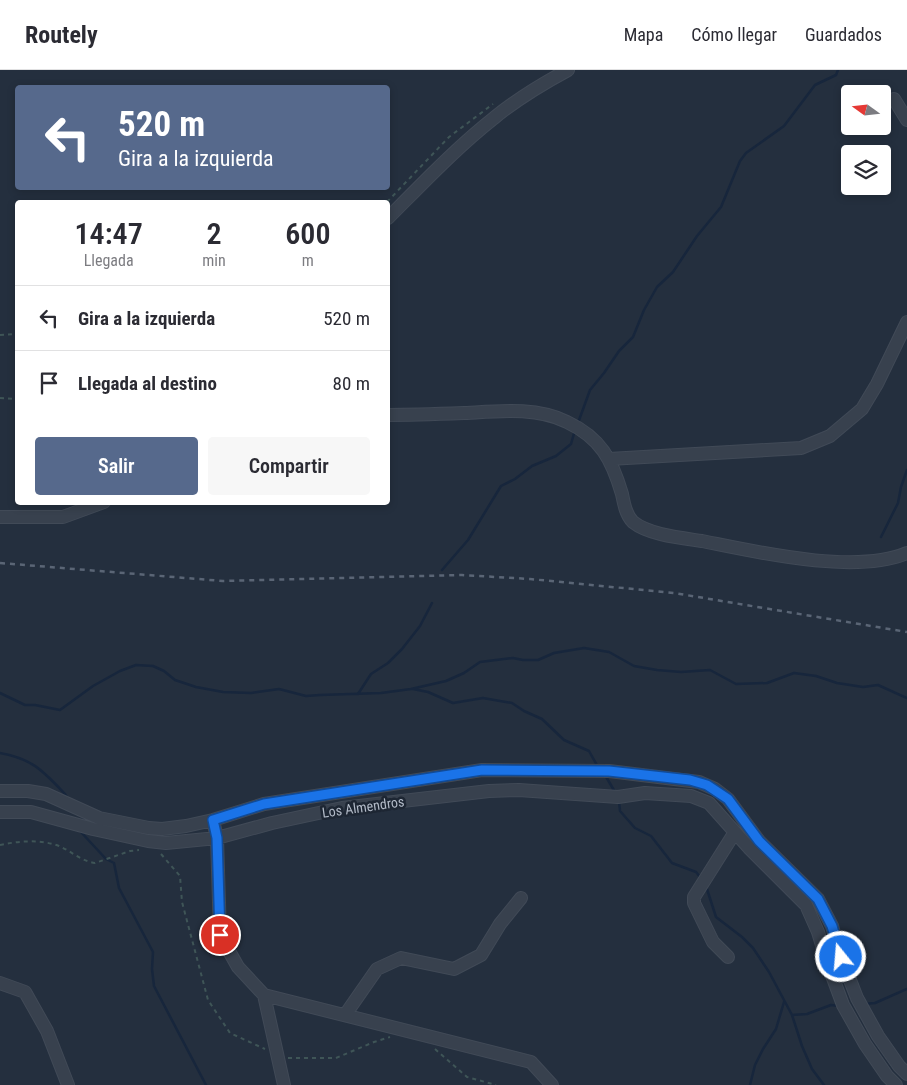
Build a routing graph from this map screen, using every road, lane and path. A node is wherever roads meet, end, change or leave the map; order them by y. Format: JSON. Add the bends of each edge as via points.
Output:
{"nodes":[{"id":1,"x":568,"y":70,"type":"edge"},
{"id":2,"x":894,"y":99,"type":"dead end"},
{"id":3,"x":907,"y":120,"type":"edge"},
{"id":4,"x":390,"y":216,"type":"edge"},
{"id":5,"x":907,"y":322,"type":"edge"},
{"id":6,"x":15,"y":334,"type":"edge"},
{"id":7,"x":0,"y":335,"type":"edge"},
{"id":8,"x":0,"y":398,"type":"edge"},
{"id":9,"x":15,"y":399,"type":"edge"},
{"id":10,"x":390,"y":416,"type":"edge"},
{"id":11,"x":609,"y":459,"type":"junction"},
{"id":12,"x":96,"y":505,"type":"edge"},
{"id":13,"x":0,"y":517,"type":"edge"},
{"id":14,"x":907,"y":553,"type":"edge"},
{"id":15,"x":0,"y":791,"type":"edge"},
{"id":16,"x":732,"y":804,"type":"junction"},
{"id":17,"x":0,"y":812,"type":"edge"},
{"id":18,"x":723,"y":819,"type":"junction"},
{"id":19,"x":213,"y":820,"type":"junction"},
{"id":20,"x":735,"y":832,"type":"junction"},
{"id":21,"x":217,"y":838,"type":"junction"},
{"id":22,"x":0,"y":845,"type":"edge"},
{"id":23,"x":122,"y":854,"type":"dead end"},
{"id":24,"x":521,"y":898,"type":"dead end"},
{"id":25,"x":728,"y":957,"type":"dead end"},
{"id":26,"x":0,"y":983,"type":"edge"},
{"id":27,"x":264,"y":995,"type":"junction"},
{"id":28,"x":345,"y":1016,"type":"junction"},
{"id":29,"x":907,"y":1074,"type":"edge"},
{"id":30,"x":68,"y":1085,"type":"edge"},
{"id":31,"x":284,"y":1085,"type":"edge"},
{"id":32,"x":552,"y":1085,"type":"edge"},
{"id":33,"x":896,"y":1085,"type":"edge"}],
"edges":[{"from":1,"to":4,"type":"street","via":[[492,112]]},
{"from":2,"to":3,"type":"street"},
{"from":5,"to":11,"type":"street","via":[[862,409],[830,436],[801,448]]},
{"from":6,"to":7,"type":"path"},
{"from":8,"to":9,"type":"path"},
{"from":10,"to":11,"type":"street","via":[[537,413],[580,428],[599,444]]},
{"from":11,"to":14,"type":"street","via":[[632,521],[659,533],[764,554],[817,560],[875,561]]},
{"from":12,"to":13,"type":"street","via":[[62,518]]},
{"from":15,"to":19,"type":"street","name":"Los Almendros","via":[[46,794],[99,818],[149,828],[186,826]]},
{"from":16,"to":18,"type":"street"},
{"from":16,"to":19,"type":"street","name":"Los Almendros","via":[[715,789],[690,780],[609,771],[482,770],[264,804]]},
{"from":16,"to":29,"type":"street","name":"Los Almendros","via":[[759,841],[818,899],[832,926],[857,998],[878,1036]]},
{"from":17,"to":21,"type":"street","name":"Los Almendros","via":[[31,812],[159,842]]},
{"from":18,"to":20,"type":"street","name":"Los Almendros"},
{"from":18,"to":21,"type":"street","name":"Los Almendros","via":[[709,803],[676,794],[645,793],[618,797],[488,791],[342,808],[272,822]]},
{"from":19,"to":21,"type":"street"},
{"from":20,"to":25,"type":"street","via":[[694,897],[713,942]]},
{"from":20,"to":33,"type":"street","name":"Los Almendros","via":[[806,905],[843,1005],[865,1044]]},
{"from":21,"to":27,"type":"street","via":[[220,935],[238,968]]},
{"from":22,"to":23,"type":"path","via":[[39,841],[59,846],[95,863]]},
{"from":24,"to":28,"type":"street","via":[[481,955],[454,969],[402,958],[377,968]]},
{"from":26,"to":30,"type":"street","via":[[25,992],[47,1031]]},
{"from":27,"to":28,"type":"street"},
{"from":27,"to":31,"type":"street"},
{"from":28,"to":32,"type":"street","via":[[532,1062]]}]}
